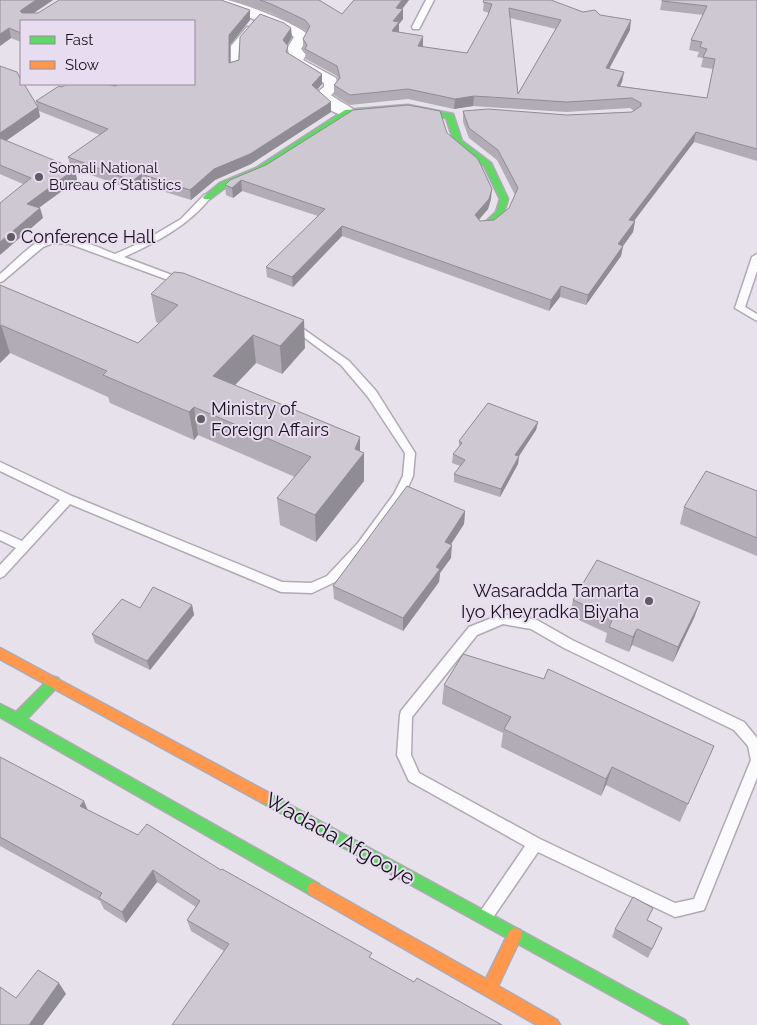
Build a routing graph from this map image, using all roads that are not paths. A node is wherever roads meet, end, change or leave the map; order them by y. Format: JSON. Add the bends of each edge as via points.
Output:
{"nodes":[{"id":1,"x":214,"y":0,"type":"edge"},
{"id":2,"x":430,"y":0,"type":"edge"},
{"id":3,"x":261,"y":16,"type":"junction"},
{"id":4,"x":416,"y":27,"type":"dead end"},
{"id":5,"x":234,"y":69,"type":"edge"},
{"id":6,"x":348,"y":112,"type":"junction"},
{"id":7,"x":466,"y":113,"type":"edge"},
{"id":8,"x":450,"y":116,"type":"junction"},
{"id":9,"x":207,"y":197,"type":"joint"},
{"id":10,"x":487,"y":224,"type":"edge"},
{"id":11,"x":757,"y":256,"type":"edge"},
{"id":12,"x":114,"y":258,"type":"junction"},
{"id":13,"x":0,"y":279,"type":"edge"},
{"id":14,"x":192,"y":285,"type":"edge"},
{"id":15,"x":283,"y":318,"type":"edge"},
{"id":16,"x":757,"y":318,"type":"edge"},
{"id":17,"x":0,"y":466,"type":"edge"},
{"id":18,"x":68,"y":500,"type":"junction"},
{"id":19,"x":0,"y":534,"type":"edge"},
{"id":20,"x":24,"y":547,"type":"junction"},
{"id":21,"x":0,"y":573,"type":"edge"},
{"id":22,"x":0,"y":653,"type":"edge"},
{"id":23,"x":54,"y":682,"type":"junction"},
{"id":24,"x":0,"y":710,"type":"edge"},
{"id":25,"x":17,"y":720,"type":"junction"},
{"id":26,"x":757,"y":758,"type":"edge"},
{"id":27,"x":757,"y":762,"type":"edge"},
{"id":28,"x":534,"y":844,"type":"junction"},
{"id":29,"x":485,"y":918,"type":"junction"},
{"id":30,"x":515,"y":935,"type":"junction"},
{"id":31,"x":489,"y":989,"type":"junction"},
{"id":32,"x":552,"y":1025,"type":"edge"},
{"id":33,"x":680,"y":1025,"type":"edge"}],
"edges":[{"from":1,"to":3,"type":"street"},
{"from":2,"to":4,"type":"lane"},
{"from":3,"to":5,"type":"lane","via":[[235,46]]},
{"from":3,"to":6,"type":"street","via":[[302,36],[294,50],[299,55],[295,62],[331,81],[331,88],[322,95],[337,108]]},
{"from":6,"to":8,"type":"main road","via":[[408,107]]},
{"from":6,"to":9,"type":"main road","via":[[259,170]]},
{"from":7,"to":8,"type":"street"},
{"from":8,"to":10,"type":"main road","via":[[458,142],[488,166],[504,199],[500,213]]},
{"from":9,"to":12,"type":"lane","via":[[184,221]]},
{"from":11,"to":16,"type":"lane","via":[[740,308]]},
{"from":12,"to":13,"type":"lane","via":[[71,241],[52,240],[40,245]]},
{"from":12,"to":14,"type":"lane"},
{"from":15,"to":18,"type":"lane","via":[[345,363],[372,394],[410,453],[408,476],[399,496],[362,546],[331,579],[312,588],[281,587]]},
{"from":17,"to":18,"type":"lane"},
{"from":18,"to":20,"type":"lane"},
{"from":19,"to":20,"type":"lane"},
{"from":20,"to":21,"type":"lane"},
{"from":22,"to":23,"type":"main road","name":"Wadada Afgooye"},
{"from":23,"to":25,"type":"main road"},
{"from":23,"to":29,"type":"main road","name":"Wadada Afgooye"},
{"from":24,"to":25,"type":"main road"},
{"from":25,"to":31,"type":"main road"},
{"from":26,"to":28,"type":"lane","via":[[754,744],[739,726],[533,624],[502,619],[473,631],[406,715],[404,755],[414,778]]},
{"from":27,"to":28,"type":"lane","via":[[699,905],[674,910]]},
{"from":28,"to":29,"type":"lane"},
{"from":29,"to":30,"type":"main road","name":"Wadada Afgooye"},
{"from":30,"to":31,"type":"main road"},
{"from":30,"to":33,"type":"main road","name":"Wadada Afgooye"},
{"from":31,"to":32,"type":"main road"}]}
